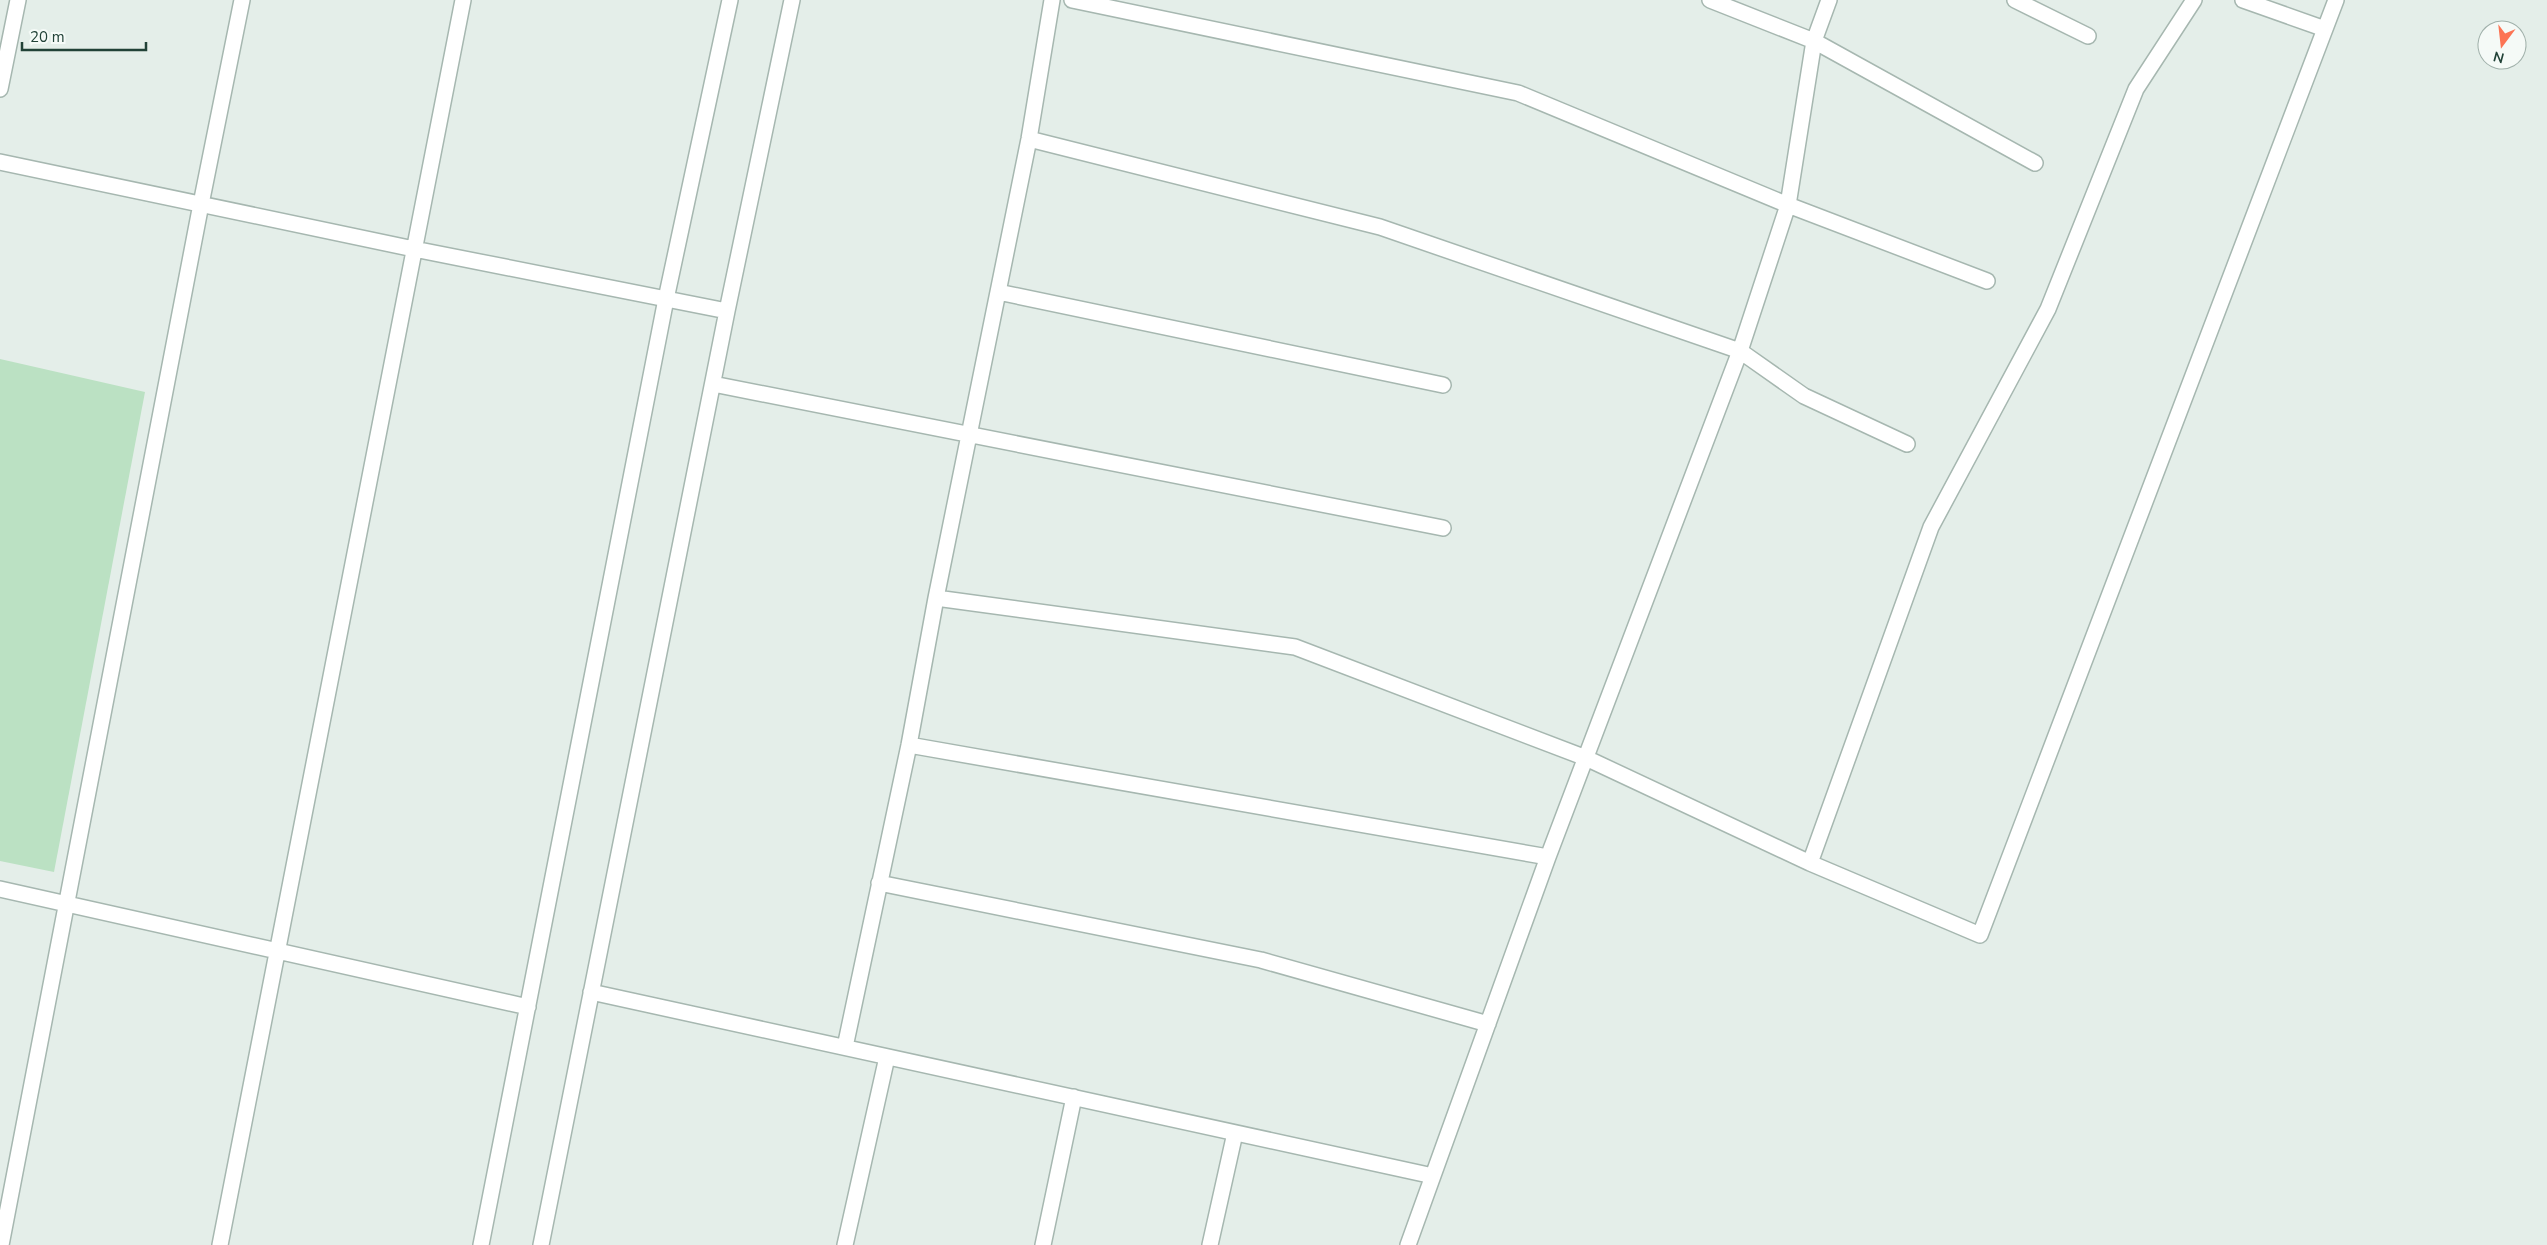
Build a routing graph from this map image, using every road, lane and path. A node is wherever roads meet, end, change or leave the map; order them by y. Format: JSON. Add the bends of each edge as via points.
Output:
{"nodes":[{"id":1,"x":18,"y":0,"type":"edge"},
{"id":2,"x":242,"y":0,"type":"edge"},
{"id":3,"x":463,"y":0,"type":"edge"},
{"id":4,"x":730,"y":0,"type":"edge"},
{"id":5,"x":792,"y":0,"type":"edge"},
{"id":6,"x":1052,"y":0,"type":"edge"},
{"id":7,"x":1072,"y":0,"type":"edge"},
{"id":8,"x":1710,"y":0,"type":"edge"},
{"id":9,"x":1830,"y":0,"type":"edge"},
{"id":10,"x":2015,"y":0,"type":"edge"},
{"id":11,"x":2194,"y":0,"type":"edge"},
{"id":12,"x":2243,"y":0,"type":"edge"},
{"id":13,"x":2336,"y":0,"type":"edge"},
{"id":14,"x":2325,"y":28,"type":"junction"},
{"id":15,"x":2088,"y":36,"type":"dead end"},
{"id":16,"x":1814,"y":41,"type":"junction"},
{"id":17,"x":0,"y":89,"type":"edge"},
{"id":18,"x":1029,"y":139,"type":"junction"},
{"id":19,"x":0,"y":162,"type":"edge"},
{"id":20,"x":2035,"y":162,"type":"dead end"},
{"id":21,"x":201,"y":204,"type":"junction"},
{"id":22,"x":1788,"y":205,"type":"junction"},
{"id":23,"x":414,"y":250,"type":"junction"},
{"id":24,"x":1987,"y":281,"type":"dead end"},
{"id":25,"x":998,"y":292,"type":"junction"},
{"id":26,"x":666,"y":299,"type":"junction"},
{"id":27,"x":727,"y":311,"type":"junction"},
{"id":28,"x":1740,"y":351,"type":"junction"},
{"id":29,"x":713,"y":384,"type":"junction"},
{"id":30,"x":1443,"y":385,"type":"dead end"},
{"id":31,"x":969,"y":434,"type":"junction"},
{"id":32,"x":1907,"y":444,"type":"dead end"},
{"id":33,"x":1443,"y":528,"type":"dead end"},
{"id":34,"x":936,"y":598,"type":"junction"},
{"id":35,"x":909,"y":745,"type":"junction"},
{"id":36,"x":1586,"y":758,"type":"junction"},
{"id":37,"x":1548,"y":857,"type":"junction"},
{"id":38,"x":1810,"y":864,"type":"junction"},
{"id":39,"x":879,"y":883,"type":"junction"},
{"id":40,"x":0,"y":889,"type":"edge"},
{"id":41,"x":67,"y":904,"type":"junction"},
{"id":42,"x":277,"y":952,"type":"junction"},
{"id":43,"x":591,"y":992,"type":"junction"},
{"id":44,"x":528,"y":1007,"type":"junction"},
{"id":45,"x":1488,"y":1024,"type":"junction"},
{"id":46,"x":844,"y":1047,"type":"junction"},
{"id":47,"x":887,"y":1057,"type":"junction"},
{"id":48,"x":1074,"y":1097,"type":"junction"},
{"id":49,"x":1235,"y":1133,"type":"junction"},
{"id":50,"x":1433,"y":1176,"type":"junction"},
{"id":51,"x":1,"y":1245,"type":"edge"},
{"id":52,"x":220,"y":1245,"type":"edge"},
{"id":53,"x":481,"y":1245,"type":"edge"},
{"id":54,"x":541,"y":1245,"type":"edge"},
{"id":55,"x":845,"y":1245,"type":"edge"},
{"id":56,"x":1043,"y":1245,"type":"edge"},
{"id":57,"x":1210,"y":1245,"type":"edge"},
{"id":58,"x":1408,"y":1245,"type":"edge"}],
"edges":[{"from":1,"to":17,"type":"street"},
{"from":2,"to":21,"type":"street"},
{"from":3,"to":23,"type":"street"},
{"from":4,"to":26,"type":"street"},
{"from":5,"to":27,"type":"street"},
{"from":6,"to":18,"type":"street"},
{"from":7,"to":22,"type":"street","via":[[1518,94]]},
{"from":8,"to":16,"type":"street"},
{"from":9,"to":16,"type":"street"},
{"from":10,"to":15,"type":"street"},
{"from":11,"to":38,"type":"street","via":[[2136,90],[2048,309],[1931,527]]},
{"from":12,"to":14,"type":"street"},
{"from":13,"to":14,"type":"street"},
{"from":14,"to":38,"type":"street","via":[[1980,935]]},
{"from":16,"to":20,"type":"street"},
{"from":16,"to":22,"type":"street"},
{"from":18,"to":25,"type":"street"},
{"from":18,"to":28,"type":"street","via":[[1380,227]]},
{"from":19,"to":21,"type":"street"},
{"from":21,"to":23,"type":"street"},
{"from":21,"to":41,"type":"street"},
{"from":22,"to":24,"type":"street"},
{"from":22,"to":28,"type":"street"},
{"from":23,"to":26,"type":"street"},
{"from":23,"to":42,"type":"street"},
{"from":25,"to":30,"type":"street"},
{"from":25,"to":31,"type":"street"},
{"from":26,"to":27,"type":"street"},
{"from":26,"to":44,"type":"street"},
{"from":27,"to":29,"type":"street"},
{"from":28,"to":32,"type":"street","via":[[1804,396]]},
{"from":28,"to":36,"type":"street"},
{"from":29,"to":31,"type":"street"},
{"from":29,"to":43,"type":"street"},
{"from":31,"to":33,"type":"street"},
{"from":31,"to":34,"type":"street"},
{"from":34,"to":35,"type":"street"},
{"from":34,"to":36,"type":"street","via":[[1295,647]]},
{"from":35,"to":37,"type":"street"},
{"from":35,"to":39,"type":"street"},
{"from":36,"to":37,"type":"street"},
{"from":36,"to":38,"type":"street"},
{"from":37,"to":45,"type":"street"},
{"from":39,"to":45,"type":"street","via":[[1261,960]]},
{"from":39,"to":46,"type":"street"},
{"from":40,"to":41,"type":"street"},
{"from":41,"to":42,"type":"street"},
{"from":41,"to":51,"type":"street"},
{"from":42,"to":44,"type":"street"},
{"from":42,"to":52,"type":"street"},
{"from":43,"to":46,"type":"street"},
{"from":43,"to":54,"type":"street"},
{"from":44,"to":53,"type":"street"},
{"from":45,"to":50,"type":"street"},
{"from":46,"to":47,"type":"street"},
{"from":47,"to":48,"type":"street"},
{"from":47,"to":55,"type":"street"},
{"from":48,"to":49,"type":"street"},
{"from":48,"to":56,"type":"street"},
{"from":49,"to":50,"type":"street"},
{"from":49,"to":57,"type":"street"},
{"from":50,"to":58,"type":"street"}]}
